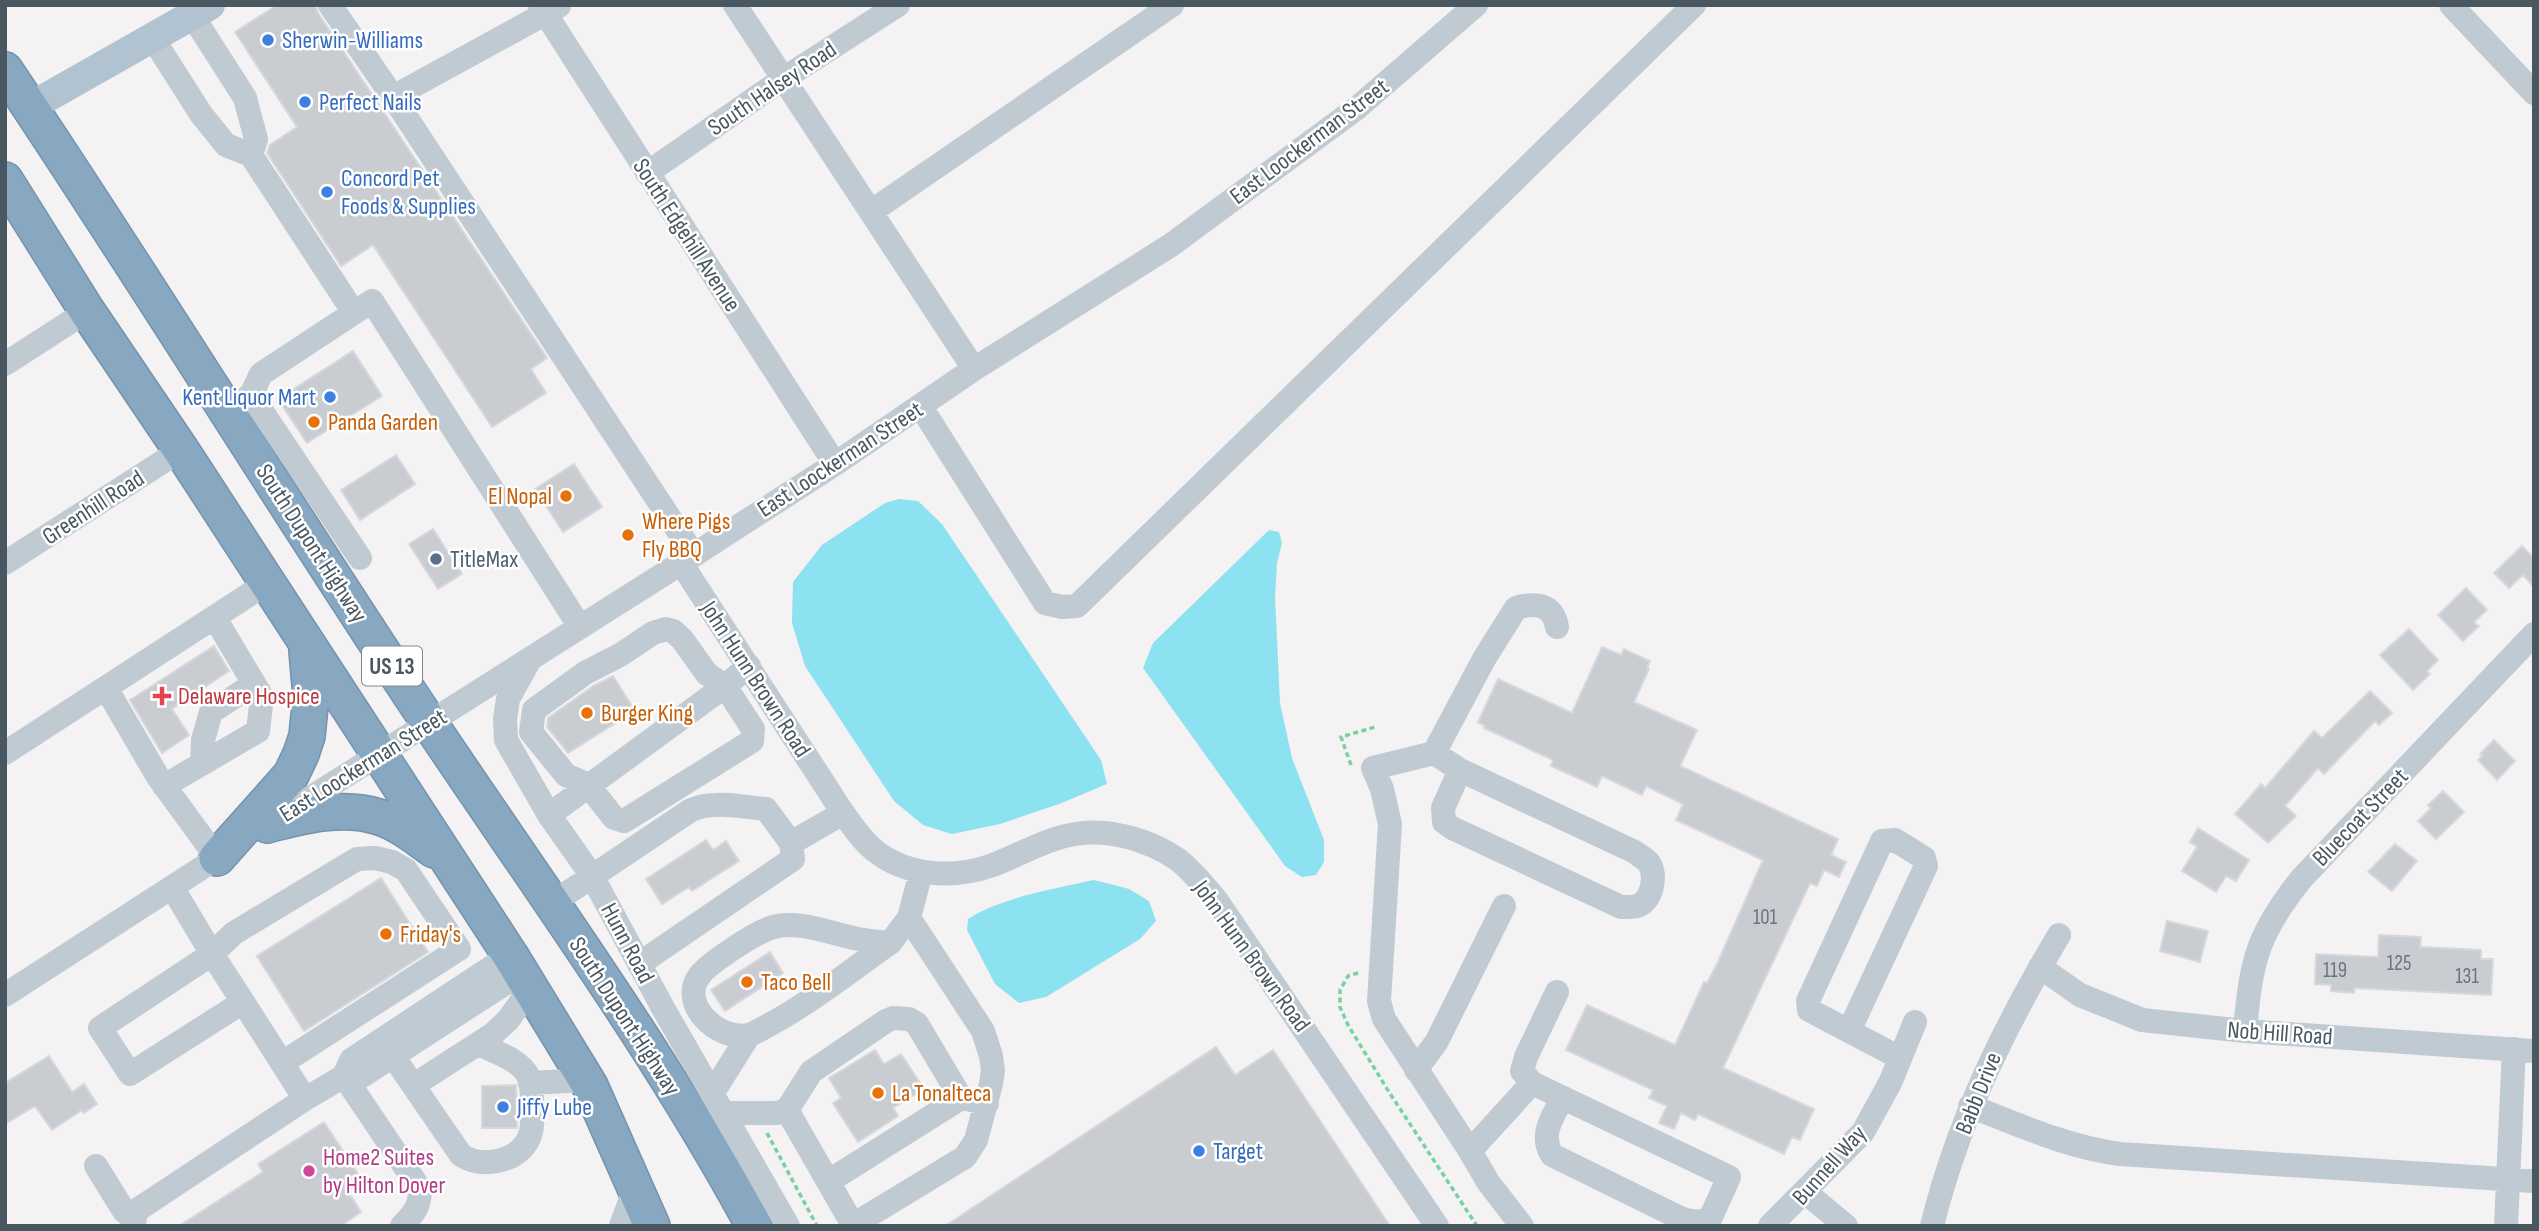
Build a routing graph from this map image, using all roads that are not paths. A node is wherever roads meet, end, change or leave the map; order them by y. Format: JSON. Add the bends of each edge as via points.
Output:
{"nodes":[{"id":1,"x":330,"y":5,"type":"edge"},
{"id":2,"x":735,"y":5,"type":"edge"},
{"id":3,"x":898,"y":5,"type":"edge"},
{"id":4,"x":1172,"y":5,"type":"edge"},
{"id":5,"x":1476,"y":5,"type":"edge"},
{"id":6,"x":1694,"y":5,"type":"edge"},
{"id":7,"x":2451,"y":5,"type":"edge"},
{"id":8,"x":548,"y":8,"type":"edge"},
{"id":9,"x":201,"y":10,"type":"edge"},
{"id":10,"x":152,"y":37,"type":"junction"},
{"id":11,"x":5,"y":70,"type":"edge"},
{"id":12,"x":783,"y":79,"type":"junction"},
{"id":13,"x":2534,"y":93,"type":"edge"},
{"id":14,"x":393,"y":97,"type":"junction"},
{"id":15,"x":18,"y":114,"type":"edge"},
{"id":16,"x":251,"y":155,"type":"junction"},
{"id":17,"x":647,"y":173,"type":"junction"},
{"id":18,"x":5,"y":180,"type":"edge"},
{"id":19,"x":872,"y":211,"type":"junction"},
{"id":20,"x":87,"y":312,"type":"junction"},
{"id":21,"x":354,"y":313,"type":"junction"},
{"id":22,"x":5,"y":364,"type":"edge"},
{"id":23,"x":974,"y":369,"type":"junction"},
{"id":24,"x":239,"y":403,"type":"junction"},
{"id":25,"x":921,"y":407,"type":"junction"},
{"id":26,"x":181,"y":450,"type":"junction"},
{"id":27,"x":835,"y":464,"type":"junction"},
{"id":28,"x":360,"y":558,"type":"dead end"},
{"id":29,"x":687,"y":559,"type":"junction"},
{"id":30,"x":5,"y":563,"type":"edge"},
{"id":31,"x":267,"y":583,"type":"junction"},
{"id":32,"x":215,"y":618,"type":"junction"},
{"id":33,"x":580,"y":627,"type":"junction"},
{"id":34,"x":1557,"y":627,"type":"dead end"},
{"id":35,"x":2534,"y":634,"type":"edge"},
{"id":36,"x":306,"y":644,"type":"junction"},
{"id":37,"x":530,"y":658,"type":"junction"},
{"id":38,"x":749,"y":666,"type":"junction"},
{"id":39,"x":254,"y":684,"type":"junction"},
{"id":40,"x":725,"y":686,"type":"junction"},
{"id":41,"x":106,"y":688,"type":"junction"},
{"id":42,"x":429,"y":722,"type":"junction"},
{"id":43,"x":5,"y":753,"type":"edge"},
{"id":44,"x":1434,"y":753,"type":"junction"},
{"id":45,"x":379,"y":755,"type":"junction"},
{"id":46,"x":202,"y":764,"type":"junction"},
{"id":47,"x":1460,"y":770,"type":"junction"},
{"id":48,"x":588,"y":785,"type":"junction"},
{"id":49,"x":164,"y":786,"type":"junction"},
{"id":50,"x":843,"y":813,"type":"junction"},
{"id":51,"x":549,"y":816,"type":"junction"},
{"id":52,"x":267,"y":825,"type":"junction"},
{"id":53,"x":792,"y":851,"type":"junction"},
{"id":54,"x":217,"y":858,"type":"junction"},
{"id":55,"x":446,"y":859,"type":"junction"},
{"id":56,"x":920,"y":872,"type":"junction"},
{"id":57,"x":592,"y":876,"type":"junction"},
{"id":58,"x":172,"y":887,"type":"junction"},
{"id":59,"x":551,"y":904,"type":"junction"},
{"id":60,"x":1504,"y":906,"type":"dead end"},
{"id":61,"x":909,"y":918,"type":"junction"},
{"id":62,"x":2059,"y":935,"type":"dead end"},
{"id":63,"x":890,"y":943,"type":"junction"},
{"id":64,"x":212,"y":954,"type":"junction"},
{"id":65,"x":639,"y":964,"type":"junction"},
{"id":66,"x":2040,"y":967,"type":"junction"},
{"id":67,"x":520,"y":972,"type":"junction"},
{"id":68,"x":1557,"y":992,"type":"dead end"},
{"id":69,"x":5,"y":995,"type":"edge"},
{"id":70,"x":243,"y":1002,"type":"junction"},
{"id":71,"x":1915,"y":1022,"type":"dead end"},
{"id":72,"x":1849,"y":1031,"type":"junction"},
{"id":73,"x":2245,"y":1031,"type":"junction"},
{"id":74,"x":748,"y":1035,"type":"junction"},
{"id":75,"x":479,"y":1044,"type":"junction"},
{"id":76,"x":2524,"y":1050,"type":"edge"},
{"id":77,"x":393,"y":1056,"type":"junction"},
{"id":78,"x":1900,"y":1058,"type":"junction"},
{"id":79,"x":282,"y":1063,"type":"junction"},
{"id":80,"x":1416,"y":1070,"type":"junction"},
{"id":81,"x":344,"y":1076,"type":"junction"},
{"id":82,"x":530,"y":1083,"type":"junction"},
{"id":83,"x":588,"y":1083,"type":"junction"},
{"id":84,"x":1532,"y":1083,"type":"junction"},
{"id":85,"x":414,"y":1085,"type":"junction"},
{"id":86,"x":961,"y":1098,"type":"junction"},
{"id":87,"x":1562,"y":1098,"type":"junction"},
{"id":88,"x":305,"y":1099,"type":"junction"},
{"id":89,"x":986,"y":1103,"type":"junction"},
{"id":90,"x":718,"y":1104,"type":"junction"},
{"id":91,"x":1970,"y":1106,"type":"junction"},
{"id":92,"x":787,"y":1110,"type":"junction"},
{"id":93,"x":1471,"y":1151,"type":"junction"},
{"id":94,"x":96,"y":1166,"type":"dead end"},
{"id":95,"x":2508,"y":1179,"type":"junction"},
{"id":96,"x":830,"y":1181,"type":"junction"},
{"id":97,"x":2534,"y":1181,"type":"edge"},
{"id":98,"x":635,"y":1188,"type":"junction"},
{"id":99,"x":1805,"y":1192,"type":"junction"},
{"id":100,"x":133,"y":1223,"type":"edge"},
{"id":101,"x":402,"y":1226,"type":"edge"},
{"id":102,"x":621,"y":1226,"type":"edge"},
{"id":103,"x":652,"y":1226,"type":"edge"},
{"id":104,"x":674,"y":1226,"type":"edge"},
{"id":105,"x":754,"y":1226,"type":"edge"},
{"id":106,"x":788,"y":1226,"type":"edge"},
{"id":107,"x":853,"y":1226,"type":"edge"},
{"id":108,"x":1437,"y":1226,"type":"edge"},
{"id":109,"x":1522,"y":1226,"type":"edge"},
{"id":110,"x":1770,"y":1226,"type":"edge"},
{"id":111,"x":1846,"y":1226,"type":"edge"},
{"id":112,"x":1932,"y":1226,"type":"edge"},
{"id":113,"x":2506,"y":1226,"type":"edge"}],
"edges":[{"from":1,"to":14,"type":"street","name":"John Hunn Brown Road"},
{"from":2,"to":12,"type":"street"},
{"from":3,"to":12,"type":"street","name":"South Halsey Road"},
{"from":4,"to":19,"type":"street"},
{"from":5,"to":23,"type":"street","name":"East Loockerman Street","via":[[1357,108],[1171,246]]},
{"from":6,"to":25,"type":"street","via":[[1077,606],[1045,604]]},
{"from":7,"to":13,"type":"street"},
{"from":8,"to":14,"type":"street"},
{"from":8,"to":17,"type":"street","name":"South Edgehill Avenue"},
{"from":9,"to":10,"type":"main road"},
{"from":9,"to":16,"type":"street","via":[[245,98],[256,139]]},
{"from":10,"to":15,"type":"main road"},
{"from":10,"to":16,"type":"street","via":[[226,145]]},
{"from":11,"to":15,"type":"highway","number":"US 13"},
{"from":12,"to":17,"type":"street","name":"South Halsey Road"},
{"from":12,"to":19,"type":"street"},
{"from":14,"to":29,"type":"street","name":"John Hunn Brown Road"},
{"from":15,"to":24,"type":"highway","name":"South Dupont Highway","number":"US 13"},
{"from":16,"to":21,"type":"street"},
{"from":17,"to":27,"type":"street","name":"South Edgehill Avenue"},
{"from":18,"to":20,"type":"highway","number":"US 13"},
{"from":19,"to":23,"type":"street"},
{"from":20,"to":22,"type":"street"},
{"from":20,"to":26,"type":"highway","number":"US 13"},
{"from":21,"to":24,"type":"street","via":[[261,374]]},
{"from":21,"to":33,"type":"street","via":[[372,301]]},
{"from":23,"to":25,"type":"street","name":"East Loockerman Street"},
{"from":24,"to":28,"type":"street"},
{"from":24,"to":42,"type":"highway","name":"South Dupont Highway","number":"US 13"},
{"from":25,"to":27,"type":"street","name":"East Loockerman Street"},
{"from":26,"to":30,"type":"street","name":"Greenhill Road"},
{"from":26,"to":31,"type":"highway","number":"US 13"},
{"from":27,"to":29,"type":"street","name":"East Loockerman Street"},
{"from":29,"to":33,"type":"street","name":"East Loockerman Street"},
{"from":29,"to":38,"type":"street","name":"John Hunn Brown Road"},
{"from":31,"to":32,"type":"street"},
{"from":31,"to":36,"type":"highway","number":"US 13"},
{"from":32,"to":39,"type":"street"},
{"from":32,"to":41,"type":"street"},
{"from":33,"to":37,"type":"street","name":"East Loockerman Street"},
{"from":34,"to":44,"type":"street","via":[[1555,616],[1543,606],[1516,608]]},
{"from":35,"to":73,"type":"street","name":"Bluecoat Street","via":[[2282,903],[2255,956]]},
{"from":36,"to":45,"type":"highway","number":"US 13"},
{"from":36,"to":54,"type":"highway","via":[[311,696],[301,754],[291,775]]},
{"from":37,"to":42,"type":"street","name":"East Loockerman Street"},
{"from":37,"to":51,"type":"street","name":"Hunn Road","via":[[508,699],[506,740]]},
{"from":38,"to":40,"type":"street"},
{"from":38,"to":50,"type":"street","name":"John Hunn Brown Road"},
{"from":39,"to":46,"type":"street","via":[[211,712]]},
{"from":39,"to":46,"type":"street","via":[[262,697],[258,731]]},
{"from":40,"to":48,"type":"street"},
{"from":40,"to":48,"type":"street","via":[[752,729],[752,741],[624,821],[614,818]]},
{"from":40,"to":48,"type":"street","via":[[707,674],[682,639],[666,629],[585,673],[534,710],[531,732],[566,775]]},
{"from":41,"to":43,"type":"street"},
{"from":41,"to":49,"type":"street"},
{"from":42,"to":45,"type":"street","name":"East Loockerman Street"},
{"from":42,"to":59,"type":"highway","name":"South Dupont Highway","number":"US 13"},
{"from":44,"to":47,"type":"street"},
{"from":44,"to":80,"type":"street","via":[[1373,768],[1390,824],[1379,1001],[1384,1019]]},
{"from":45,"to":52,"type":"street","name":"East Loockerman Street"},
{"from":45,"to":55,"type":"highway","number":"US 13"},
{"from":46,"to":49,"type":"street"},
{"from":47,"to":47,"type":"street","via":[[1648,861],[1653,875],[1643,903],[1621,907],[1452,828],[1444,822],[1443,808]]},
{"from":48,"to":51,"type":"street"},
{"from":49,"to":54,"type":"street"},
{"from":50,"to":53,"type":"street"},
{"from":50,"to":56,"type":"street","name":"John Hunn Brown Road","via":[[874,850]]},
{"from":51,"to":57,"type":"street","name":"Hunn Road"},
{"from":52,"to":54,"type":"street","name":"East Loockerman Street"},
{"from":52,"to":55,"type":"highway","via":[[361,812],[396,824]]},
{"from":53,"to":57,"type":"street","via":[[766,809],[717,804],[691,810]]},
{"from":53,"to":65,"type":"street"},
{"from":54,"to":58,"type":"street","name":"East Loockerman Street"},
{"from":55,"to":67,"type":"highway","number":"US 13"},
{"from":56,"to":61,"type":"street"},
{"from":56,"to":108,"type":"street","name":"John Hunn Brown Road","via":[[968,872],[1075,834],[1130,838],[1178,860],[1217,901]]},
{"from":57,"to":59,"type":"street"},
{"from":57,"to":65,"type":"street","name":"Hunn Road"},
{"from":58,"to":64,"type":"street"},
{"from":58,"to":69,"type":"street","name":"East Loockerman Street"},
{"from":59,"to":105,"type":"highway","name":"South Dupont Highway","number":"US 13","via":[[639,1034]]},
{"from":60,"to":80,"type":"street","via":[[1437,1041]]},
{"from":61,"to":63,"type":"street"},
{"from":61,"to":89,"type":"street","via":[[983,1031],[993,1070]]},
{"from":62,"to":66,"type":"street","name":"Babb Drive"},
{"from":63,"to":74,"type":"street","via":[[788,1015]]},
{"from":63,"to":74,"type":"street","via":[[807,926],[771,927],[732,950],[698,976],[694,994],[697,1007],[712,1027],[726,1035]]},
{"from":64,"to":70,"type":"street"},
{"from":64,"to":70,"type":"street","via":[[100,1027],[130,1074]]},
{"from":64,"to":79,"type":"street","via":[[234,933],[357,859],[375,858],[406,870],[459,948]]},
{"from":65,"to":90,"type":"street","name":"Hunn Road"},
{"from":66,"to":73,"type":"street","name":"Nob Hill Road","via":[[2080,995],[2142,1020]]},
{"from":66,"to":91,"type":"street","name":"Babb Drive"},
{"from":67,"to":75,"type":"street","via":[[508,1020]]},
{"from":67,"to":77,"type":"street"},
{"from":67,"to":81,"type":"street","via":[[351,1060]]},
{"from":67,"to":83,"type":"highway","number":"US 13"},
{"from":68,"to":84,"type":"street","via":[[1522,1071]]},
{"from":70,"to":79,"type":"street"},
{"from":71,"to":78,"type":"street","name":"Bunnell Way"},
{"from":72,"to":72,"type":"street","via":[[1809,1010],[1808,1001],[1882,841],[1895,841],[1924,858],[1926,866]]},
{"from":72,"to":78,"type":"street"},
{"from":73,"to":76,"type":"street","name":"Nob Hill Road"},
{"from":74,"to":90,"type":"street"},
{"from":75,"to":82,"type":"street","via":[[519,1065]]},
{"from":75,"to":85,"type":"street"},
{"from":76,"to":95,"type":"street"},
{"from":77,"to":81,"type":"street","via":[[362,1076]]},
{"from":77,"to":85,"type":"street"},
{"from":78,"to":99,"type":"street","name":"Bunnell Way","via":[[1863,1132]]},
{"from":79,"to":88,"type":"street"},
{"from":80,"to":93,"type":"street"},
{"from":81,"to":88,"type":"street"},
{"from":81,"to":101,"type":"street","via":[[420,1189],[417,1210]]},
{"from":82,"to":83,"type":"street"},
{"from":82,"to":85,"type":"street","via":[[527,1142],[501,1160],[483,1163],[461,1155]]},
{"from":83,"to":98,"type":"highway","number":"US 13"},
{"from":83,"to":104,"type":"highway"},
{"from":84,"to":87,"type":"street"},
{"from":84,"to":93,"type":"street"},
{"from":86,"to":89,"type":"street"},
{"from":86,"to":92,"type":"street","via":[[916,1024],[893,1018],[811,1072]]},
{"from":86,"to":96,"type":"street"},
{"from":87,"to":87,"type":"street","via":[[1729,1177],[1710,1219],[1692,1222],[1680,1218],[1552,1155],[1545,1139]]},
{"from":88,"to":100,"type":"street","via":[[137,1210]]},
{"from":89,"to":107,"type":"street","via":[[976,1140],[965,1157]]},
{"from":90,"to":92,"type":"street","via":[[777,1113]]},
{"from":90,"to":106,"type":"street","name":"Hunn Road"},
{"from":91,"to":95,"type":"street","via":[[2091,1150]]},
{"from":91,"to":112,"type":"street","name":"Babb Drive"},
{"from":92,"to":96,"type":"street"},
{"from":93,"to":109,"type":"street"},
{"from":94,"to":100,"type":"street"},
{"from":95,"to":97,"type":"street"},
{"from":95,"to":113,"type":"street"},
{"from":96,"to":107,"type":"street"},
{"from":98,"to":102,"type":"street"},
{"from":98,"to":103,"type":"highway","number":"US 13"},
{"from":99,"to":110,"type":"street","name":"Bunnell Way"},
{"from":99,"to":111,"type":"street"}]}
